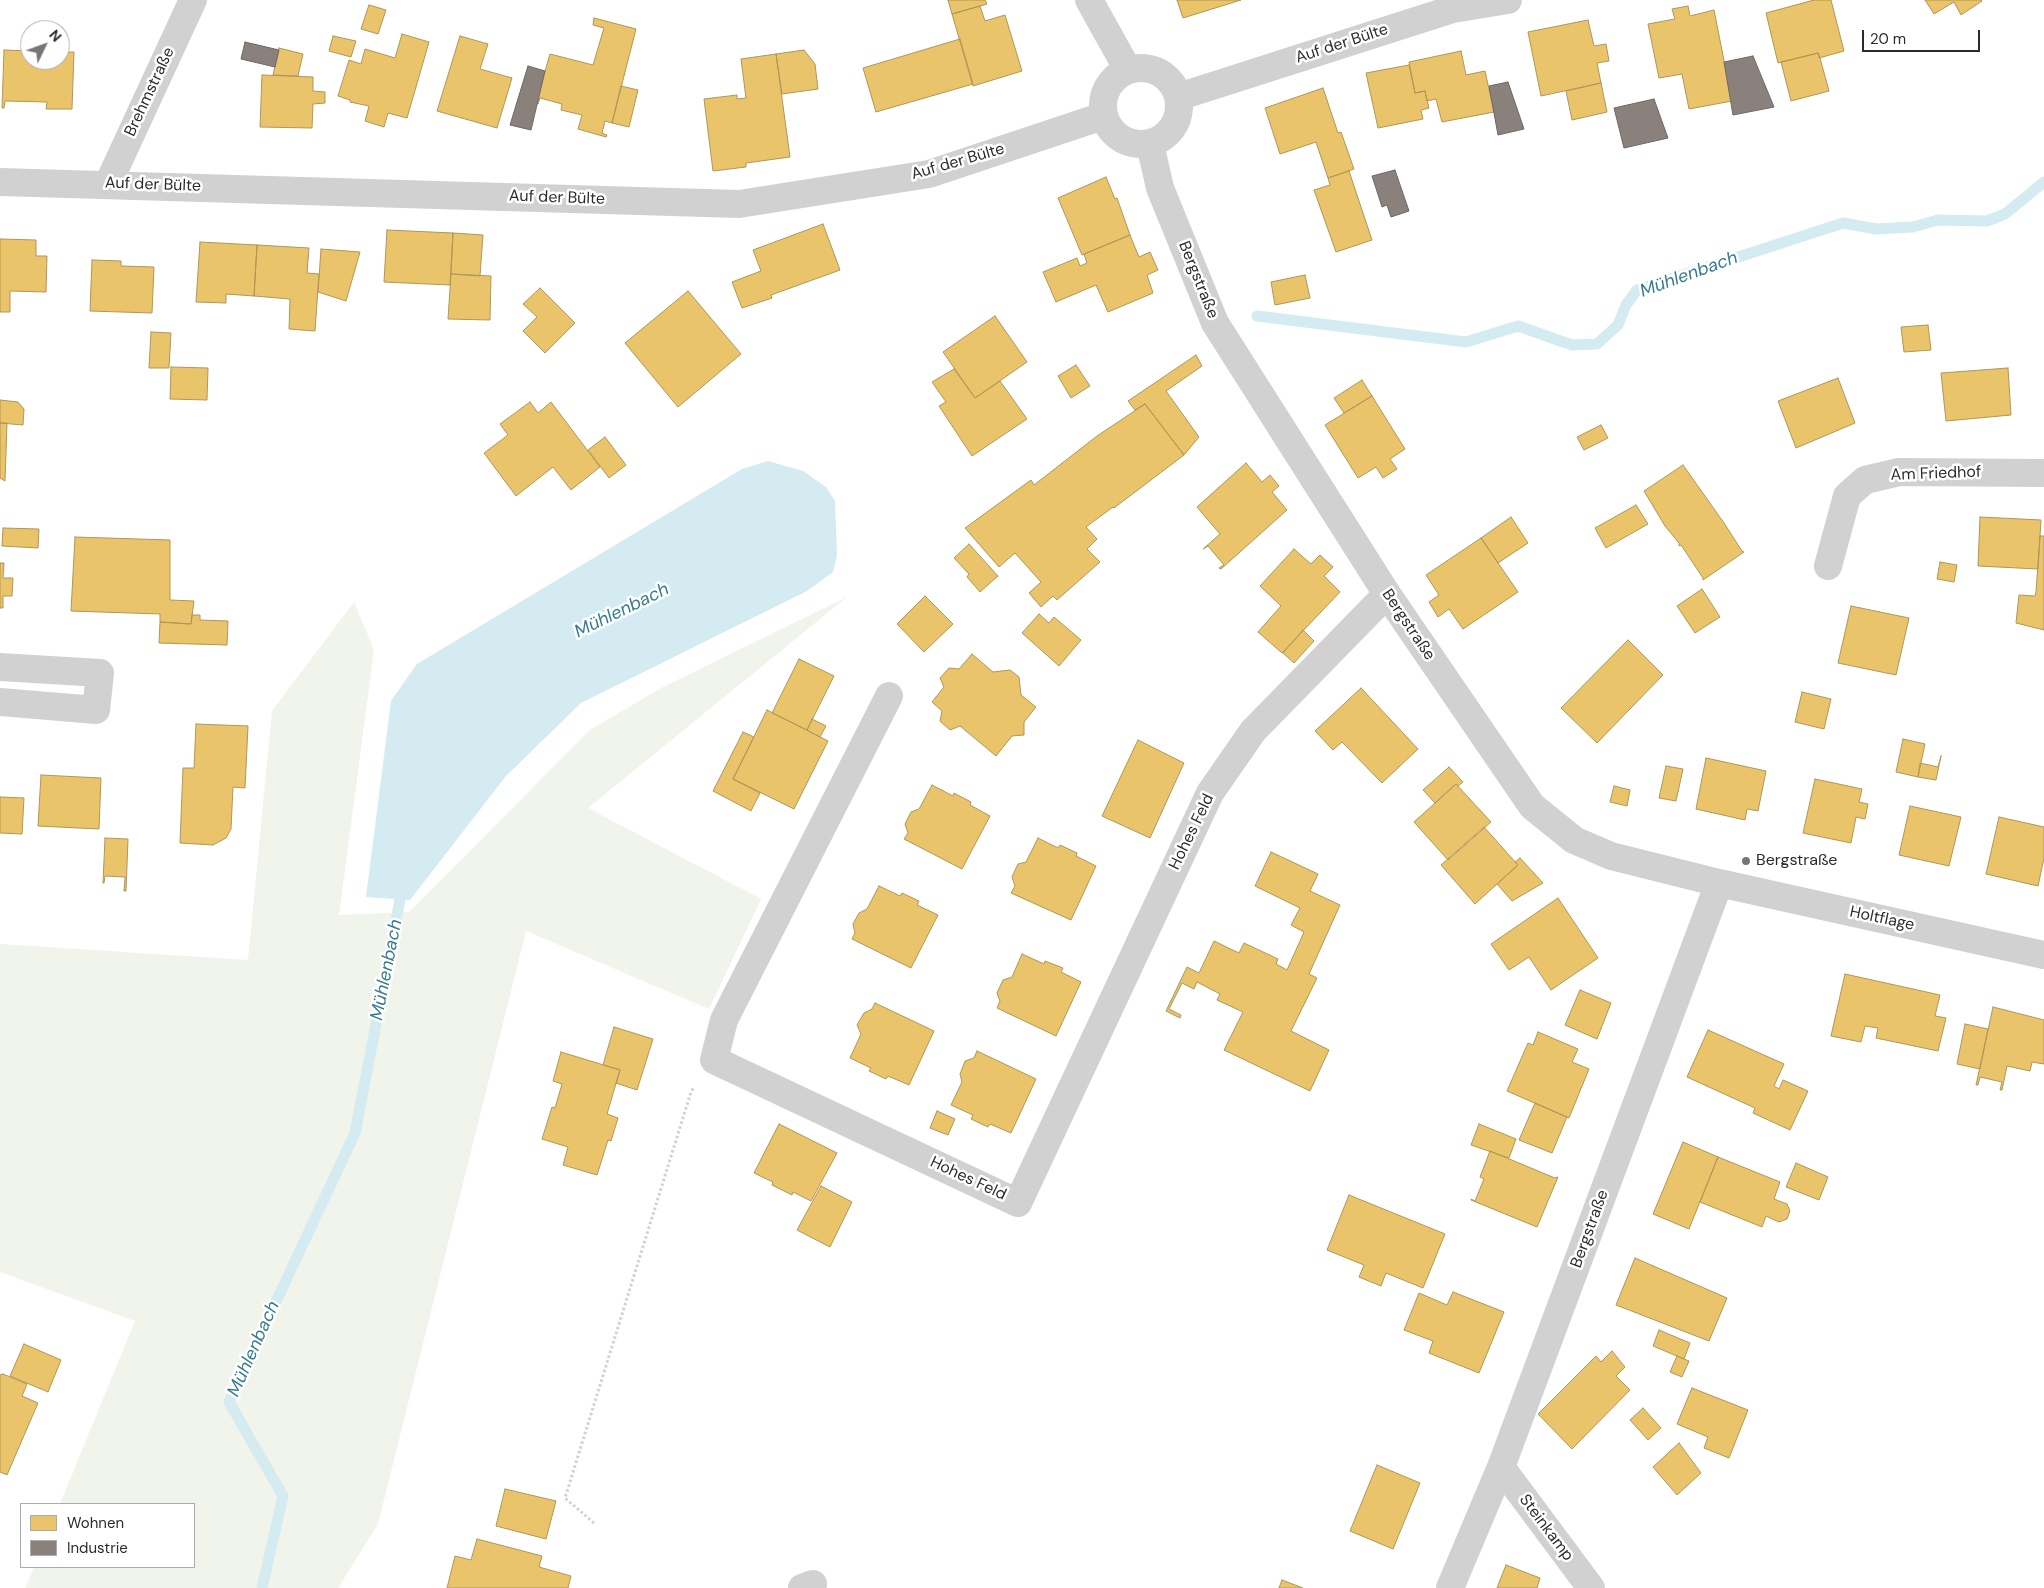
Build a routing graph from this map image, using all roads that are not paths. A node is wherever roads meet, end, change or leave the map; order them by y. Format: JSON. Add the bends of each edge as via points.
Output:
{"nodes":[{"id":1,"x":193,"y":0,"type":"edge"},
{"id":2,"x":1089,"y":0,"type":"edge"},
{"id":3,"x":1508,"y":0,"type":"edge"},
{"id":4,"x":1128,"y":70,"type":"junction"},
{"id":5,"x":1178,"y":97,"type":"junction"},
{"id":6,"x":1103,"y":116,"type":"junction"},
{"id":7,"x":1150,"y":144,"type":"junction"},
{"id":8,"x":0,"y":182,"type":"edge"},
{"id":9,"x":108,"y":184,"type":"junction"},
{"id":10,"x":2044,"y":473,"type":"edge"},
{"id":11,"x":1828,"y":566,"type":"dead end"},
{"id":12,"x":1387,"y":594,"type":"junction"},
{"id":13,"x":0,"y":667,"type":"edge"},
{"id":14,"x":889,"y":696,"type":"dead end"},
{"id":15,"x":0,"y":702,"type":"edge"},
{"id":16,"x":1719,"y":883,"type":"junction"},
{"id":17,"x":2044,"y":955,"type":"edge"},
{"id":18,"x":1501,"y":1467,"type":"junction"},
{"id":19,"x":1450,"y":1588,"type":"edge"},
{"id":20,"x":1591,"y":1588,"type":"edge"}],
"edges":[{"from":1,"to":9,"type":"street","name":"Brehmstraße"},
{"from":2,"to":4,"type":"street"},
{"from":3,"to":5,"type":"street","name":"Auf der Bülte","via":[[1453,9]]},
{"from":4,"to":5,"type":"street","via":[[1149,68],[1168,78]]},
{"from":4,"to":6,"type":"street","via":[[1112,80],[1103,97]]},
{"from":5,"to":7,"type":"street","via":[[1178,117],[1168,134]]},
{"from":6,"to":7,"type":"street","via":[[1113,134],[1130,144]]},
{"from":6,"to":9,"type":"street","name":"Auf der Bülte","via":[[929,174],[739,204]]},
{"from":7,"to":12,"type":"street","name":"Bergstraße","via":[[1160,188],[1215,323]]},
{"from":8,"to":9,"type":"street","name":"Auf der Bülte"},
{"from":10,"to":11,"type":"street","name":"Am Friedhof","via":[[1899,472],[1865,480],[1847,496]]},
{"from":12,"to":14,"type":"street","name":"Hohes Feld","via":[[1253,731],[1210,793],[1018,1203],[714,1060],[724,1020]]},
{"from":12,"to":16,"type":"street","name":"Bergstraße","via":[[1532,806],[1574,840],[1611,856]]},
{"from":13,"to":15,"type":"street","via":[[100,673],[96,710]]},
{"from":16,"to":17,"type":"street","name":"Holtflage"},
{"from":16,"to":18,"type":"street","name":"Bergstraße"},
{"from":18,"to":19,"type":"street","name":"Bergstraße"},
{"from":18,"to":20,"type":"street","name":"Steinkamp"}]}
